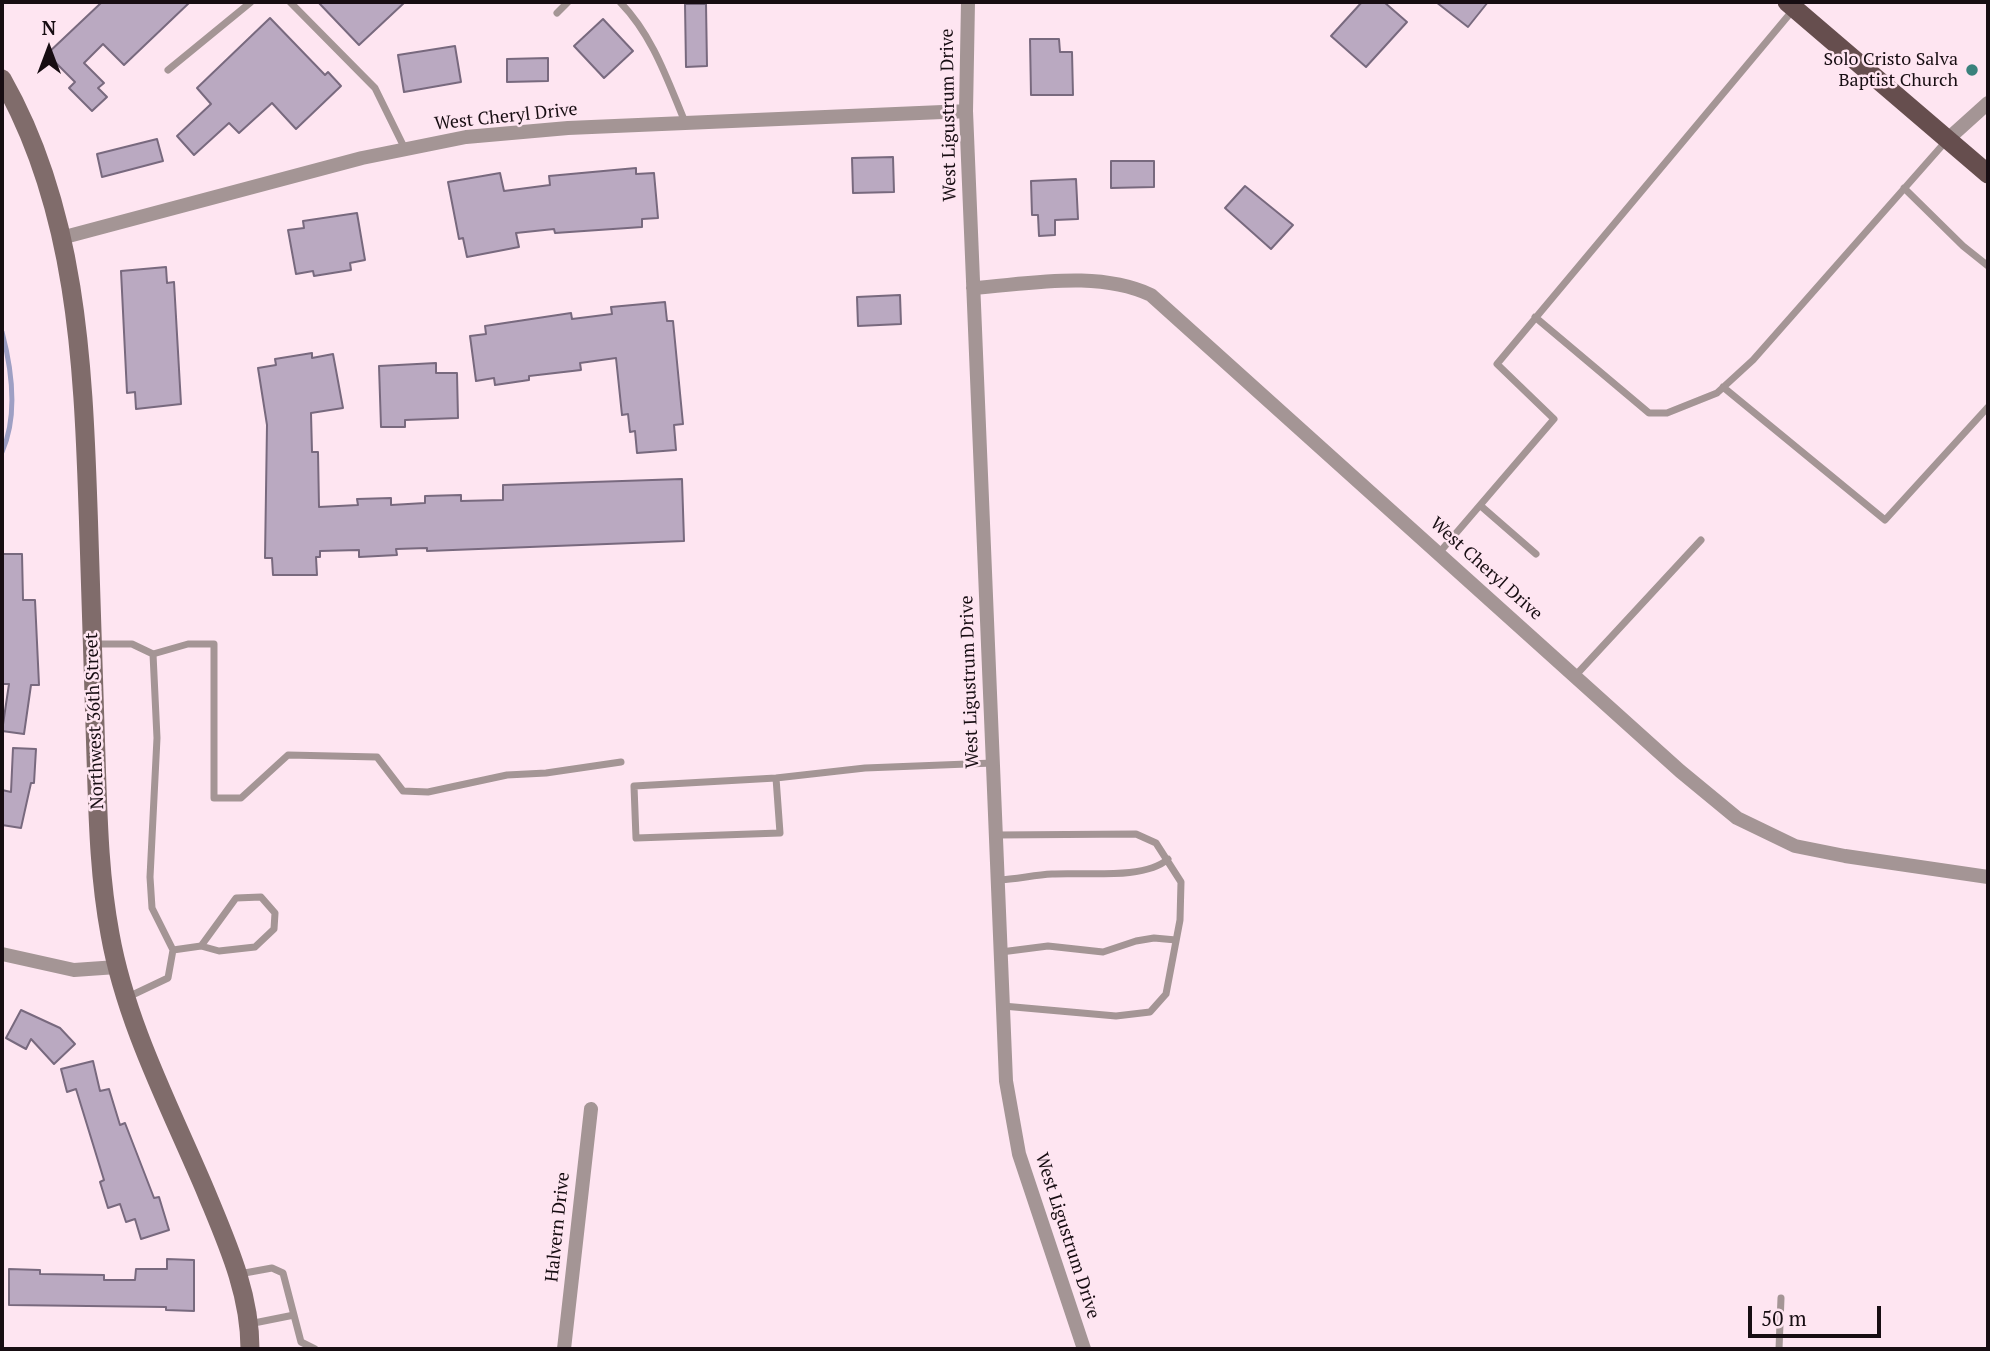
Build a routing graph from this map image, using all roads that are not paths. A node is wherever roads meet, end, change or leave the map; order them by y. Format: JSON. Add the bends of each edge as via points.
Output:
{"nodes":[{"id":1,"x":251,"y":2,"type":"edge"},
{"id":2,"x":290,"y":2,"type":"edge"},
{"id":3,"x":568,"y":2,"type":"edge"},
{"id":4,"x":620,"y":2,"type":"edge"},
{"id":5,"x":968,"y":2,"type":"edge"},
{"id":6,"x":1794,"y":4,"type":"edge"},
{"id":7,"x":556,"y":13,"type":"dead end"},
{"id":8,"x":168,"y":70,"type":"dead end"},
{"id":9,"x":2,"y":79,"type":"edge"},
{"id":10,"x":1988,"y":103,"type":"edge"},
{"id":11,"x":966,"y":111,"type":"junction"},
{"id":12,"x":685,"y":123,"type":"junction"},
{"id":13,"x":1948,"y":139,"type":"junction"},
{"id":14,"x":405,"y":149,"type":"junction"},
{"id":15,"x":1988,"y":174,"type":"edge"},
{"id":16,"x":1904,"y":188,"type":"junction"},
{"id":17,"x":61,"y":238,"type":"junction"},
{"id":18,"x":1988,"y":266,"type":"edge"},
{"id":19,"x":973,"y":288,"type":"junction"},
{"id":20,"x":1535,"y":317,"type":"junction"},
{"id":21,"x":1723,"y":387,"type":"junction"},
{"id":22,"x":1988,"y":407,"type":"edge"},
{"id":23,"x":1482,"y":507,"type":"junction"},
{"id":24,"x":1701,"y":540,"type":"dead end"},
{"id":25,"x":1440,"y":553,"type":"junction"},
{"id":26,"x":1536,"y":554,"type":"dead end"},
{"id":27,"x":92,"y":644,"type":"junction"},
{"id":28,"x":153,"y":654,"type":"junction"},
{"id":29,"x":1575,"y":676,"type":"junction"},
{"id":30,"x":621,"y":762,"type":"dead end"},
{"id":31,"x":993,"y":763,"type":"junction"},
{"id":32,"x":776,"y":778,"type":"junction"},
{"id":33,"x":996,"y":835,"type":"junction"},
{"id":34,"x":1168,"y":859,"type":"junction"},
{"id":35,"x":1988,"y":877,"type":"edge"},
{"id":36,"x":998,"y":880,"type":"junction"},
{"id":37,"x":1176,"y":940,"type":"junction"},
{"id":38,"x":201,"y":946,"type":"junction"},
{"id":39,"x":173,"y":950,"type":"junction"},
{"id":40,"x":1001,"y":953,"type":"junction"},
{"id":41,"x":2,"y":954,"type":"edge"},
{"id":42,"x":117,"y":967,"type":"junction"},
{"id":43,"x":126,"y":998,"type":"junction"},
{"id":44,"x":1003,"y":1006,"type":"junction"},
{"id":45,"x":591,"y":1109,"type":"dead end"},
{"id":46,"x":238,"y":1275,"type":"junction"},
{"id":47,"x":1781,"y":1298,"type":"dead end"},
{"id":48,"x":294,"y":1315,"type":"junction"},
{"id":49,"x":249,"y":1324,"type":"junction"},
{"id":50,"x":250,"y":1349,"type":"edge"},
{"id":51,"x":315,"y":1349,"type":"edge"},
{"id":52,"x":564,"y":1349,"type":"edge"},
{"id":53,"x":1084,"y":1349,"type":"edge"},
{"id":54,"x":1779,"y":1349,"type":"edge"}],
"edges":[{"from":1,"to":8,"type":"lane"},
{"from":2,"to":14,"type":"lane","via":[[375,88]]},
{"from":3,"to":7,"type":"lane"},
{"from":4,"to":12,"type":"lane","via":[[635,17],[661,60]]},
{"from":5,"to":11,"type":"street","name":"West Ligustrum Drive"},
{"from":6,"to":13,"type":"main road"},
{"from":6,"to":20,"type":"lane"},
{"from":9,"to":17,"type":"main road","name":"Northwest 36th Street","via":[[32,147]]},
{"from":10,"to":13,"type":"street"},
{"from":11,"to":12,"type":"street","name":"West Cheryl Drive"},
{"from":11,"to":19,"type":"street","name":"West Ligustrum Drive"},
{"from":12,"to":14,"type":"street","name":"West Cheryl Drive","via":[[466,137]]},
{"from":13,"to":15,"type":"main road"},
{"from":13,"to":16,"type":"lane"},
{"from":14,"to":17,"type":"street","name":"West Cheryl Drive"},
{"from":16,"to":18,"type":"lane"},
{"from":16,"to":21,"type":"lane","via":[[1754,360]]},
{"from":17,"to":27,"type":"main road","name":"Northwest 36th Street","via":[[81,350]]},
{"from":19,"to":25,"type":"street","name":"West Cheryl Drive","via":[[1096,280],[1151,295]]},
{"from":19,"to":31,"type":"street","name":"West Ligustrum Drive"},
{"from":20,"to":21,"type":"lane","via":[[1648,413],[1667,413]]},
{"from":20,"to":23,"type":"lane","via":[[1497,364],[1554,419]]},
{"from":21,"to":22,"type":"lane","via":[[1885,520]]},
{"from":23,"to":25,"type":"lane"},
{"from":23,"to":26,"type":"lane"},
{"from":24,"to":29,"type":"lane"},
{"from":25,"to":29,"type":"street","name":"West Cheryl Drive"},
{"from":27,"to":28,"type":"lane","via":[[132,644]]},
{"from":27,"to":42,"type":"main road","name":"Northwest 36th Street","via":[[99,847]]},
{"from":28,"to":30,"type":"lane","via":[[188,644],[214,644],[214,798],[241,798],[288,755],[377,757],[403,791],[428,792],[508,775]]},
{"from":28,"to":39,"type":"lane","via":[[157,737],[152,908]]},
{"from":29,"to":35,"type":"street","name":"West Cheryl Drive","via":[[1711,798],[1769,834],[1795,846],[1845,856]]},
{"from":31,"to":32,"type":"lane","via":[[864,768]]},
{"from":31,"to":33,"type":"street","name":"West Ligustrum Drive"},
{"from":32,"to":32,"type":"lane","via":[[634,786],[636,838],[780,833]]},
{"from":33,"to":34,"type":"lane","via":[[1136,834],[1156,843]]},
{"from":33,"to":36,"type":"street","name":"West Ligustrum Drive"},
{"from":34,"to":36,"type":"lane","via":[[1161,866],[1139,871]]},
{"from":34,"to":37,"type":"lane","via":[[1181,882]]},
{"from":36,"to":40,"type":"street","name":"West Ligustrum Drive"},
{"from":37,"to":40,"type":"lane","via":[[1154,938],[1102,952],[1048,946]]},
{"from":37,"to":44,"type":"lane","via":[[1166,994],[1150,1012],[1116,1016]]},
{"from":38,"to":38,"type":"lane","via":[[236,898],[261,897],[275,914],[274,929],[255,947],[219,951]]},
{"from":38,"to":39,"type":"lane"},
{"from":39,"to":43,"type":"lane","via":[[168,978]]},
{"from":40,"to":44,"type":"street","name":"West Ligustrum Drive"},
{"from":41,"to":42,"type":"street","via":[[74,970]]},
{"from":42,"to":43,"type":"main road","name":"Northwest 36th Street"},
{"from":43,"to":46,"type":"main road","name":"Northwest 36th Street"},
{"from":44,"to":53,"type":"street","name":"West Ligustrum Drive","via":[[1006,1081],[1018,1154]]},
{"from":45,"to":52,"type":"street","name":"Halvern Drive"},
{"from":46,"to":48,"type":"lane","via":[[272,1268],[283,1273]]},
{"from":46,"to":49,"type":"main road","name":"Northwest 36th Street"},
{"from":47,"to":54,"type":"lane"},
{"from":48,"to":49,"type":"lane"},
{"from":48,"to":51,"type":"lane","via":[[301,1342]]},
{"from":49,"to":50,"type":"main road","name":"Northwest 36th Street"}]}
